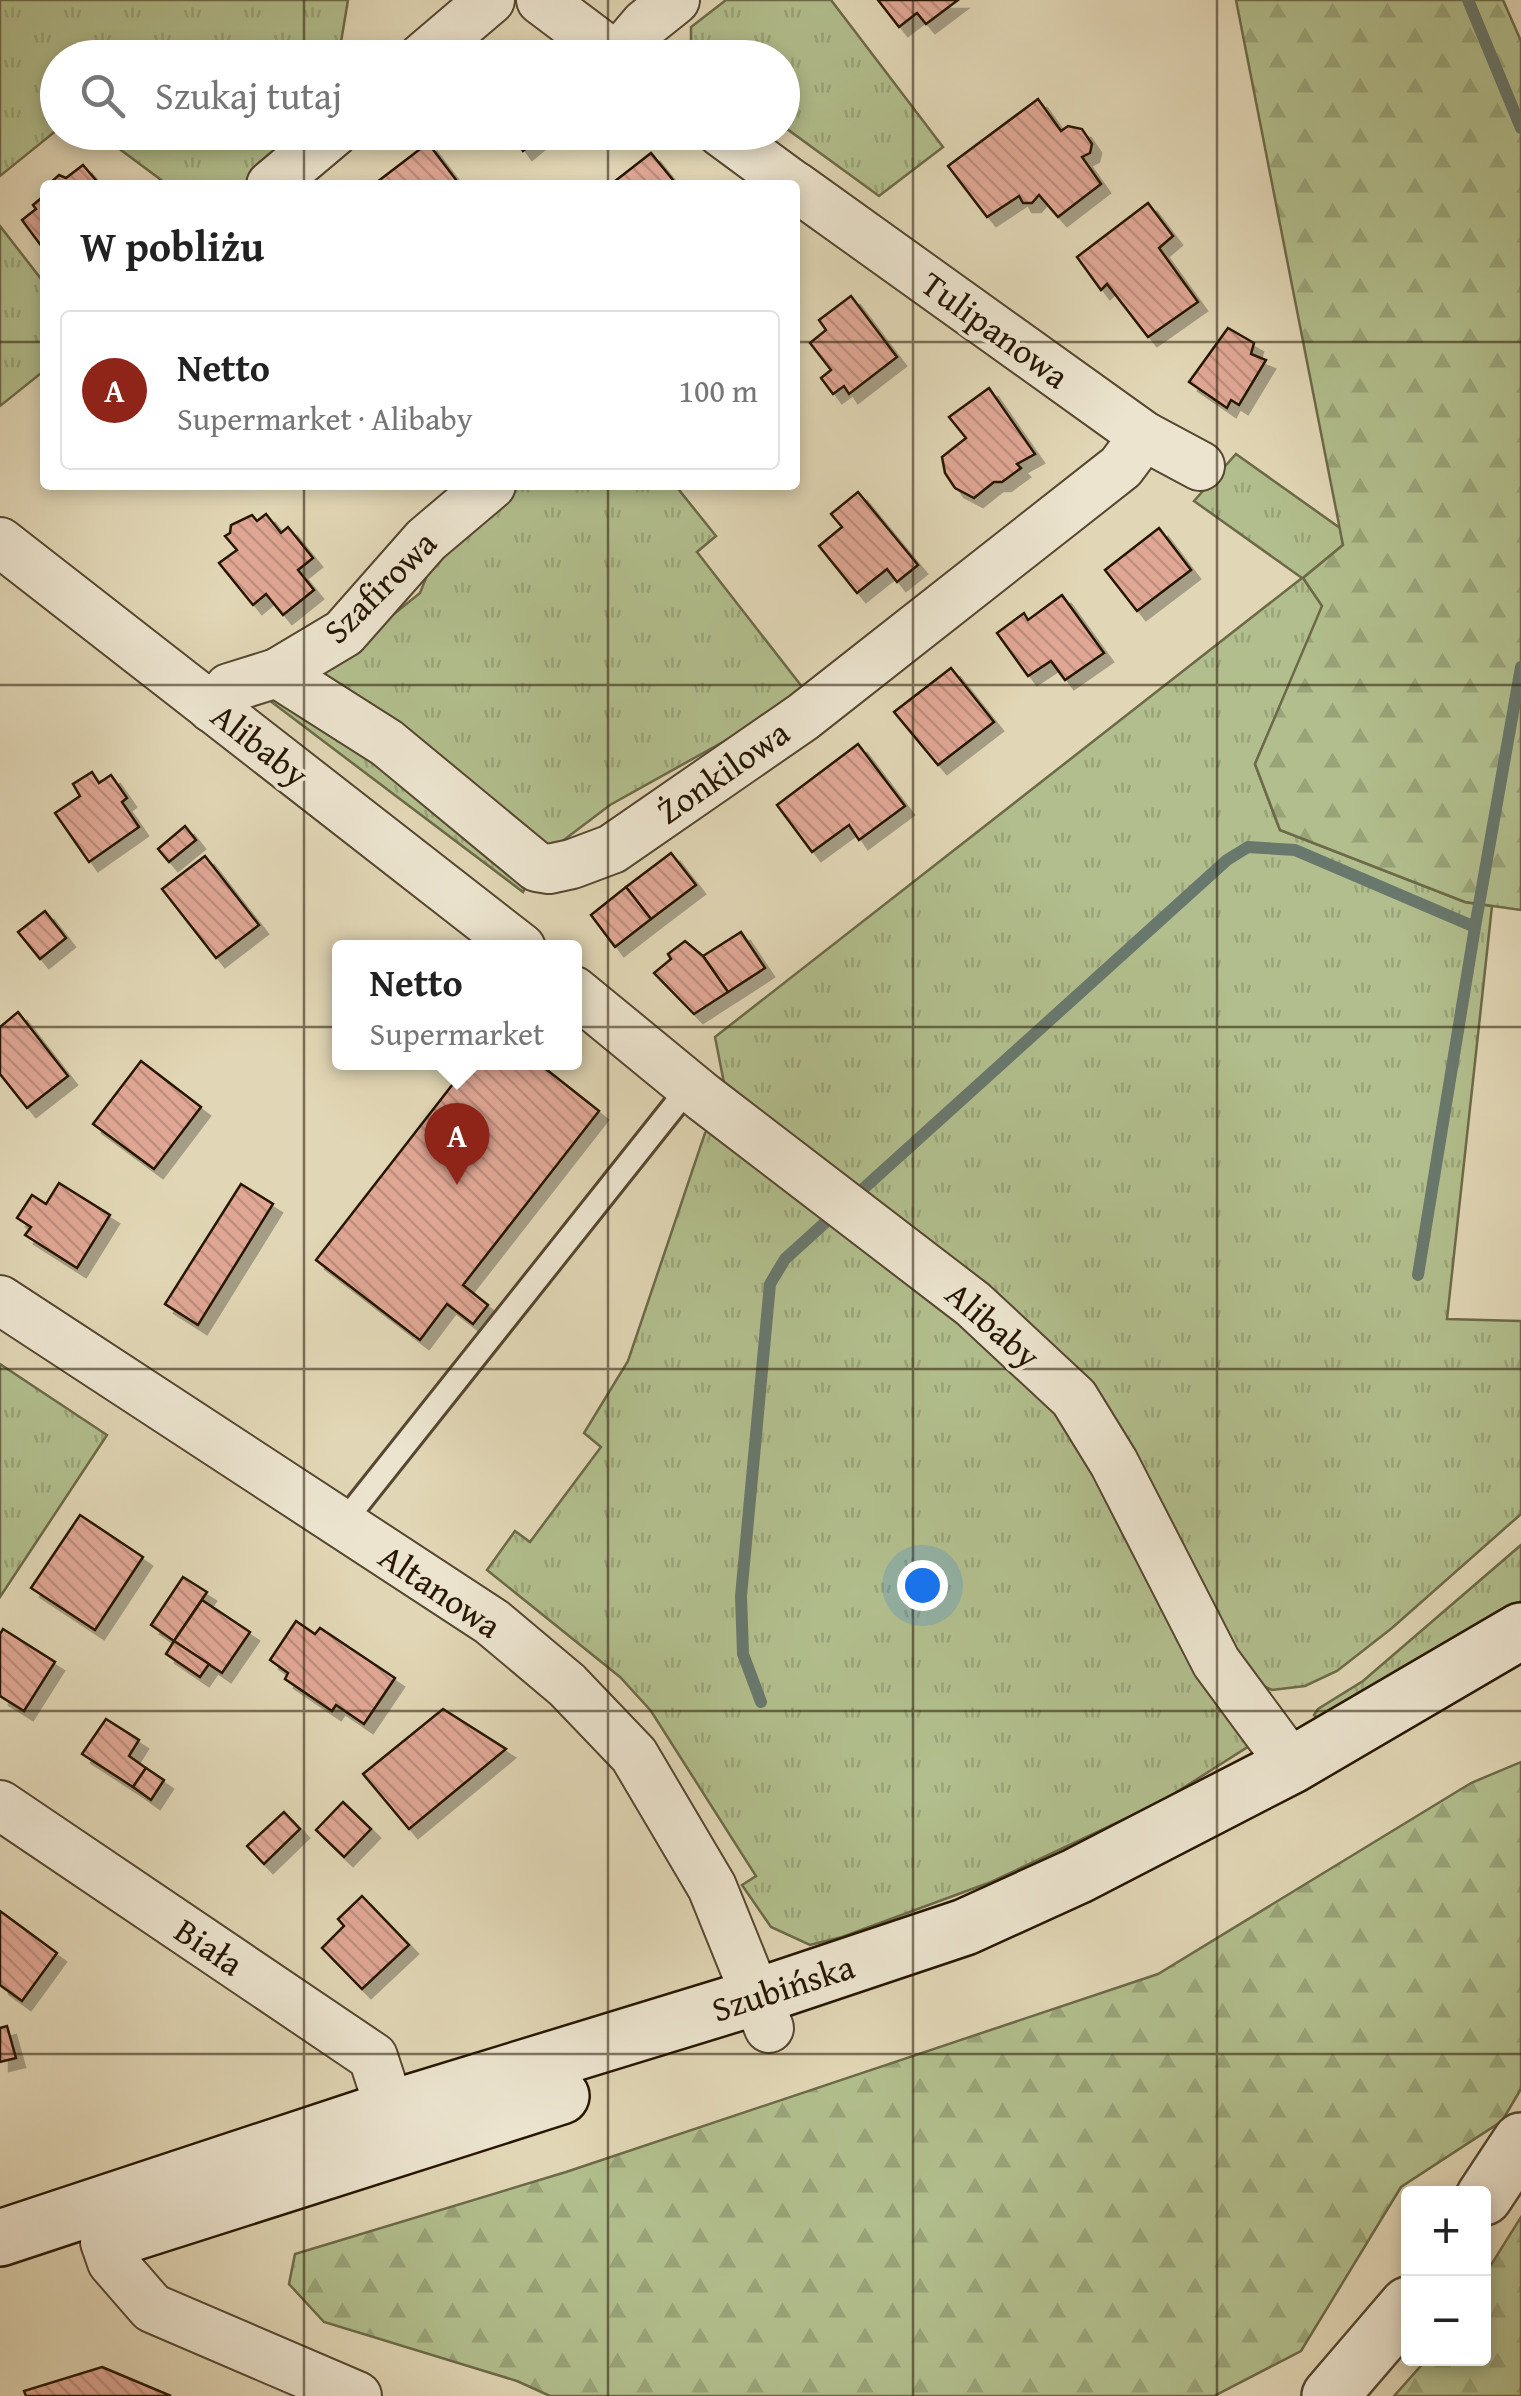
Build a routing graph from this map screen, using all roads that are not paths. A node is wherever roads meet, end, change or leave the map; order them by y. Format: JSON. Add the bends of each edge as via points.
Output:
{"nodes":[{"id":1,"x":490,"y":0,"type":"edge"},
{"id":2,"x":541,"y":0,"type":"edge"},
{"id":3,"x":676,"y":0,"type":"edge"},
{"id":4,"x":443,"y":40,"type":"edge"},
{"id":5,"x":595,"y":40,"type":"edge"},
{"id":6,"x":632,"y":40,"type":"edge"},
{"id":7,"x":313,"y":150,"type":"edge"},
{"id":8,"x":742,"y":150,"type":"edge"},
{"id":9,"x":277,"y":180,"type":"edge"},
{"id":10,"x":776,"y":180,"type":"edge"},
{"id":11,"x":801,"y":202,"type":"edge"},
{"id":12,"x":1144,"y":436,"type":"junction"},
{"id":13,"x":1200,"y":466,"type":"dead end"},
{"id":14,"x":486,"y":490,"type":"edge"},
{"id":15,"x":0,"y":542,"type":"edge"},
{"id":16,"x":276,"y":673,"type":"junction"},
{"id":17,"x":212,"y":708,"type":"junction"},
{"id":18,"x":511,"y":940,"type":"edge"},
{"id":19,"x":582,"y":997,"type":"edge"},
{"id":20,"x":691,"y":1085,"type":"junction"},
{"id":21,"x":0,"y":1300,"type":"edge"},
{"id":22,"x":342,"y":1524,"type":"junction"},
{"id":23,"x":1521,"y":1631,"type":"edge"},
{"id":24,"x":1521,"y":1673,"type":"edge"},
{"id":25,"x":1292,"y":1765,"type":"junction"},
{"id":26,"x":0,"y":1805,"type":"edge"},
{"id":27,"x":764,"y":2012,"type":"junction"},
{"id":28,"x":390,"y":2108,"type":"junction"},
{"id":29,"x":1521,"y":2140,"type":"edge"},
{"id":30,"x":1491,"y":2186,"type":"edge"},
{"id":31,"x":0,"y":2238,"type":"edge"},
{"id":32,"x":118,"y":2264,"type":"junction"},
{"id":33,"x":0,"y":2268,"type":"edge"},
{"id":34,"x":1401,"y":2313,"type":"edge"},
{"id":35,"x":357,"y":2396,"type":"edge"},
{"id":36,"x":1330,"y":2396,"type":"edge"}],
"edges":[{"from":1,"to":4,"type":"street"},
{"from":2,"to":5,"type":"street"},
{"from":3,"to":6,"type":"street"},
{"from":7,"to":9,"type":"street"},
{"from":8,"to":10,"type":"street","name":"Tulipanowa"},
{"from":11,"to":12,"type":"street","name":"Tulipanowa"},
{"from":12,"to":13,"type":"street","name":"Tulipanowa"},
{"from":12,"to":16,"type":"street","name":"Żonkilowa","via":[[1121,467],[803,717],[612,850],[572,864],[537,867],[386,743]]},
{"from":14,"to":16,"type":"street","name":"Szafirowa","via":[[426,540],[344,634]]},
{"from":15,"to":17,"type":"street","name":"Alibaby"},
{"from":16,"to":17,"type":"street","name":"Szafirowa","via":[[229,688]]},
{"from":17,"to":18,"type":"street","name":"Alibaby"},
{"from":19,"to":20,"type":"street","name":"Alibaby"},
{"from":20,"to":22,"type":"lane"},
{"from":20,"to":25,"type":"street","name":"Alibaby","via":[[973,1304],[1074,1398],[1216,1662]]},
{"from":21,"to":22,"type":"street","name":"Altanowa"},
{"from":22,"to":27,"type":"street","name":"Altanowa","via":[[492,1622],[567,1685],[634,1756],[712,1887]]},
{"from":23,"to":25,"type":"main road","name":"Szubińska"},
{"from":24,"to":27,"type":"main road","name":"Szubińska","via":[[1120,1892],[858,2000]]},
{"from":25,"to":27,"type":"main road","name":"Szubińska","via":[[1077,1876]]},
{"from":26,"to":28,"type":"street","name":"Biała","via":[[373,2057]]},
{"from":27,"to":28,"type":"main road","name":"Szubińska"},
{"from":27,"to":32,"type":"main road","name":"Szubińska","via":[[314,2177]]},
{"from":28,"to":31,"type":"main road","name":"Szubińska"},
{"from":29,"to":30,"type":"main road"},
{"from":32,"to":33,"type":"main road","name":"Szubińska"},
{"from":32,"to":35,"type":"street","via":[[152,2308]]},
{"from":34,"to":36,"type":"main road"}]}
